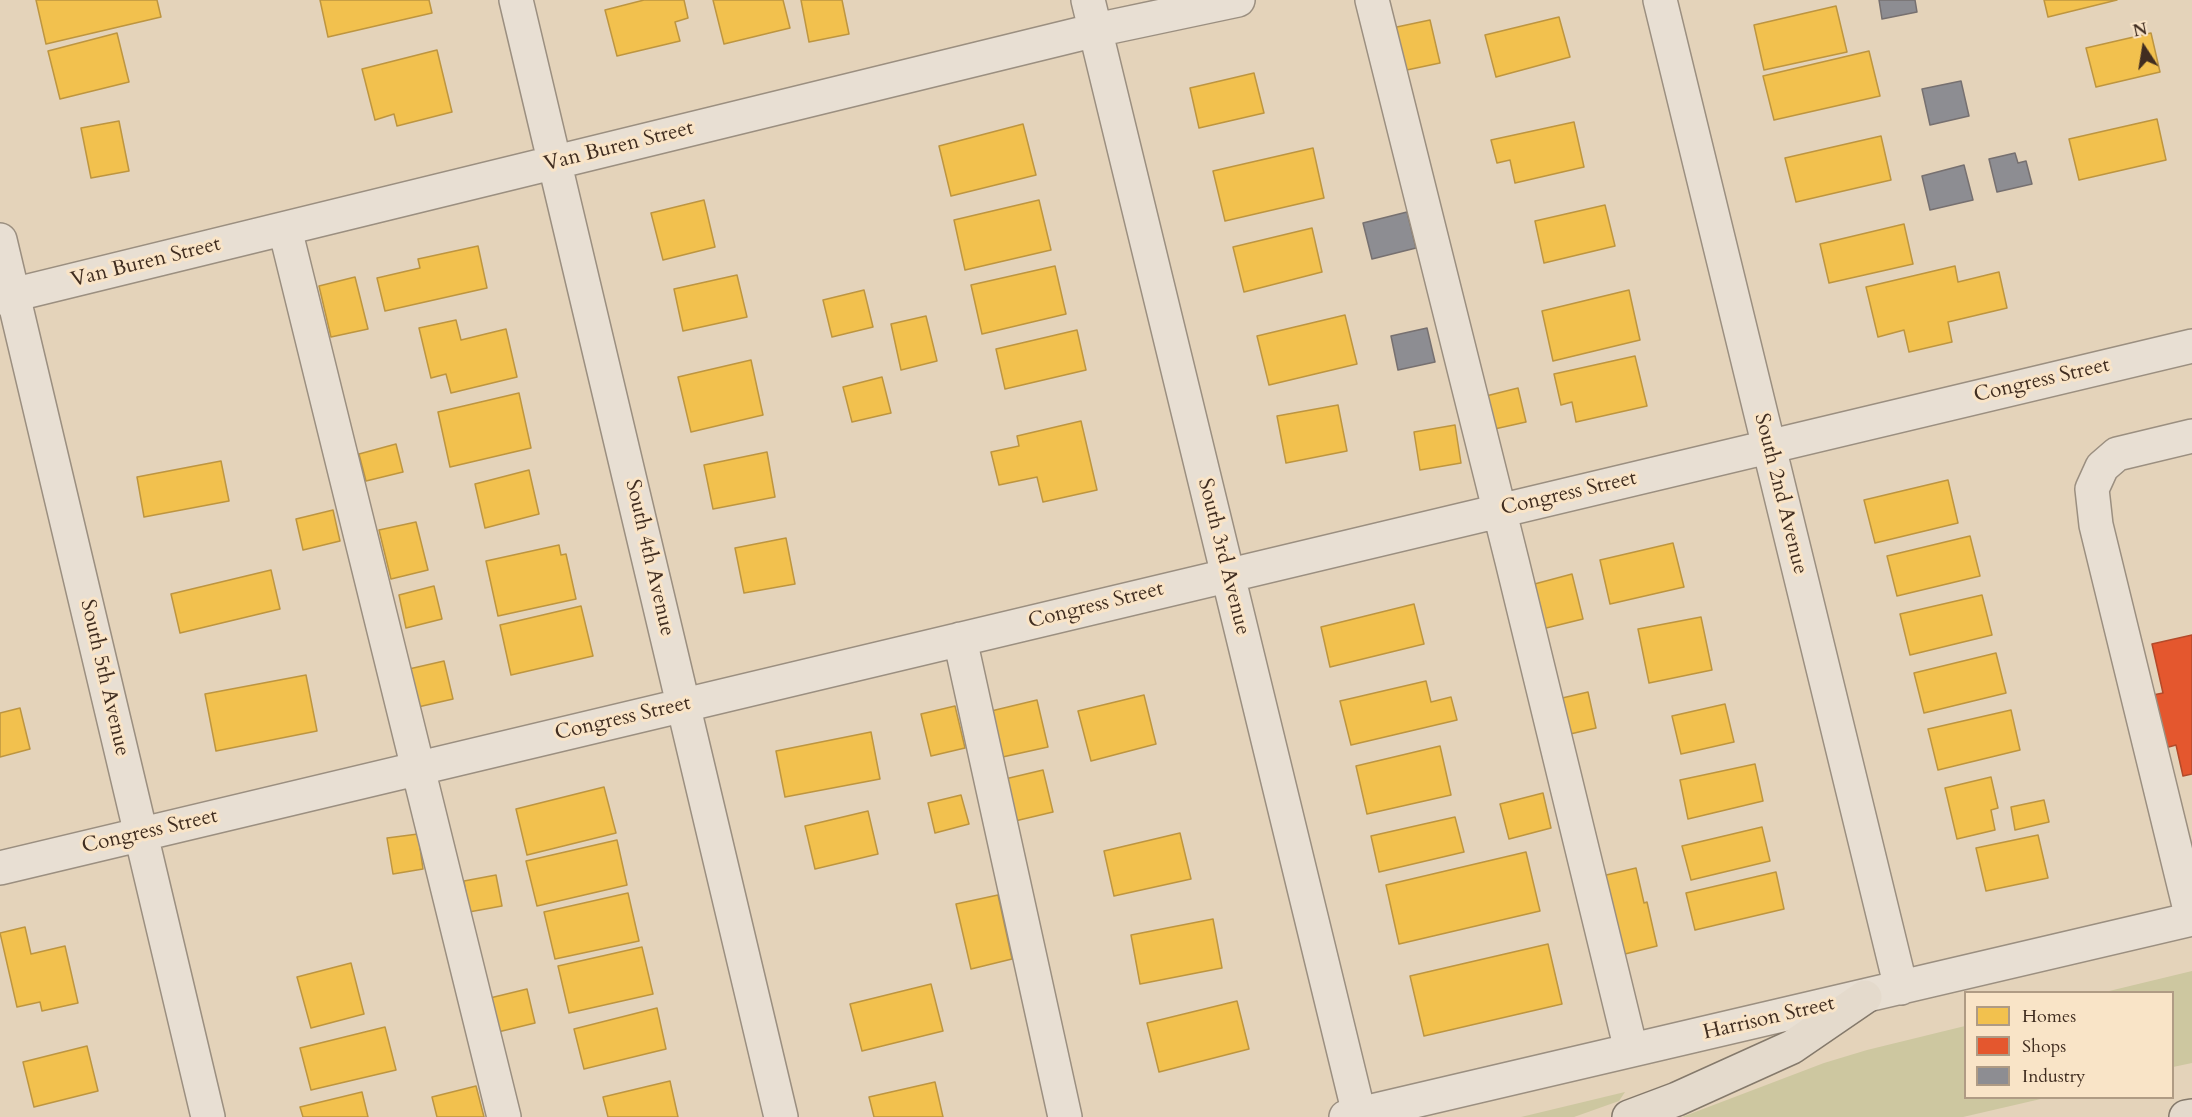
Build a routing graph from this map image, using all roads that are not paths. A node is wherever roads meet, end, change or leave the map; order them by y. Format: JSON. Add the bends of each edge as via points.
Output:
{"nodes":[{"id":1,"x":516,"y":0,"type":"edge"},
{"id":2,"x":1238,"y":0,"type":"edge"},
{"id":3,"x":1372,"y":0,"type":"edge"},
{"id":4,"x":1660,"y":0,"type":"edge"},
{"id":5,"x":1092,"y":15,"type":"edge"},
{"id":6,"x":556,"y":162,"type":"junction"},
{"id":7,"x":285,"y":229,"type":"junction"},
{"id":8,"x":0,"y":240,"type":"edge"},
{"id":9,"x":7,"y":297,"type":"edge"},
{"id":10,"x":2192,"y":346,"type":"edge"},
{"id":11,"x":2192,"y":436,"type":"edge"},
{"id":12,"x":1768,"y":446,"type":"junction"},
{"id":13,"x":1499,"y":510,"type":"junction"},
{"id":14,"x":1228,"y":575,"type":"junction"},
{"id":15,"x":960,"y":639,"type":"junction"},
{"id":16,"x":684,"y":705,"type":"junction"},
{"id":17,"x":418,"y":768,"type":"junction"},
{"id":18,"x":141,"y":834,"type":"junction"},
{"id":19,"x":2182,"y":840,"type":"edge"},
{"id":20,"x":0,"y":868,"type":"edge"},
{"id":21,"x":2192,"y":919,"type":"edge"},
{"id":22,"x":1901,"y":988,"type":"junction"},
{"id":23,"x":1865,"y":997,"type":"junction"},
{"id":24,"x":1630,"y":1050,"type":"junction"},
{"id":25,"x":1353,"y":1115,"type":"edge"},
{"id":26,"x":2192,"y":1116,"type":"edge"},
{"id":27,"x":208,"y":1117,"type":"edge"},
{"id":28,"x":504,"y":1117,"type":"edge"},
{"id":29,"x":781,"y":1117,"type":"edge"},
{"id":30,"x":1065,"y":1117,"type":"edge"},
{"id":31,"x":1629,"y":1117,"type":"edge"},
{"id":32,"x":2186,"y":1117,"type":"edge"}],
"edges":[{"from":1,"to":6,"type":"street","name":"South 4th Avenue"},
{"from":2,"to":5,"type":"street","name":"Van Buren Street"},
{"from":3,"to":13,"type":"street"},
{"from":4,"to":12,"type":"street","name":"South 2nd Avenue"},
{"from":5,"to":6,"type":"street","name":"Van Buren Street"},
{"from":5,"to":14,"type":"street","name":"South 3rd Avenue"},
{"from":6,"to":7,"type":"street","name":"Van Buren Street"},
{"from":6,"to":16,"type":"street","name":"South 4th Avenue"},
{"from":7,"to":9,"type":"street","name":"Van Buren Street"},
{"from":7,"to":17,"type":"street"},
{"from":8,"to":9,"type":"street","name":"South 5th Avenue"},
{"from":9,"to":18,"type":"street","name":"South 5th Avenue"},
{"from":10,"to":12,"type":"street","name":"Congress Street"},
{"from":11,"to":19,"type":"street","via":[[2117,454],[2102,467],[2092,489],[2096,525]]},
{"from":12,"to":13,"type":"street","name":"Congress Street"},
{"from":12,"to":22,"type":"street","name":"South 2nd Avenue"},
{"from":13,"to":14,"type":"street","name":"Congress Street"},
{"from":13,"to":24,"type":"street"},
{"from":14,"to":15,"type":"street","name":"Congress Street"},
{"from":14,"to":25,"type":"street","name":"South 3rd Avenue"},
{"from":15,"to":16,"type":"street","name":"Congress Street"},
{"from":15,"to":30,"type":"street"},
{"from":16,"to":17,"type":"street","name":"Congress Street"},
{"from":16,"to":29,"type":"street","name":"South 4th Avenue"},
{"from":17,"to":18,"type":"street","name":"Congress Street"},
{"from":17,"to":28,"type":"street"},
{"from":18,"to":20,"type":"street","name":"Congress Street"},
{"from":18,"to":27,"type":"street","name":"South 5th Avenue"},
{"from":19,"to":21,"type":"street"},
{"from":21,"to":22,"type":"street","name":"Harrison Street"},
{"from":22,"to":23,"type":"street","name":"Harrison Street"},
{"from":23,"to":24,"type":"street","name":"Harrison Street"},
{"from":23,"to":31,"type":"highway","via":[[1792,1047]]},
{"from":24,"to":25,"type":"street","name":"Harrison Street"},
{"from":26,"to":32,"type":"highway"}]}
